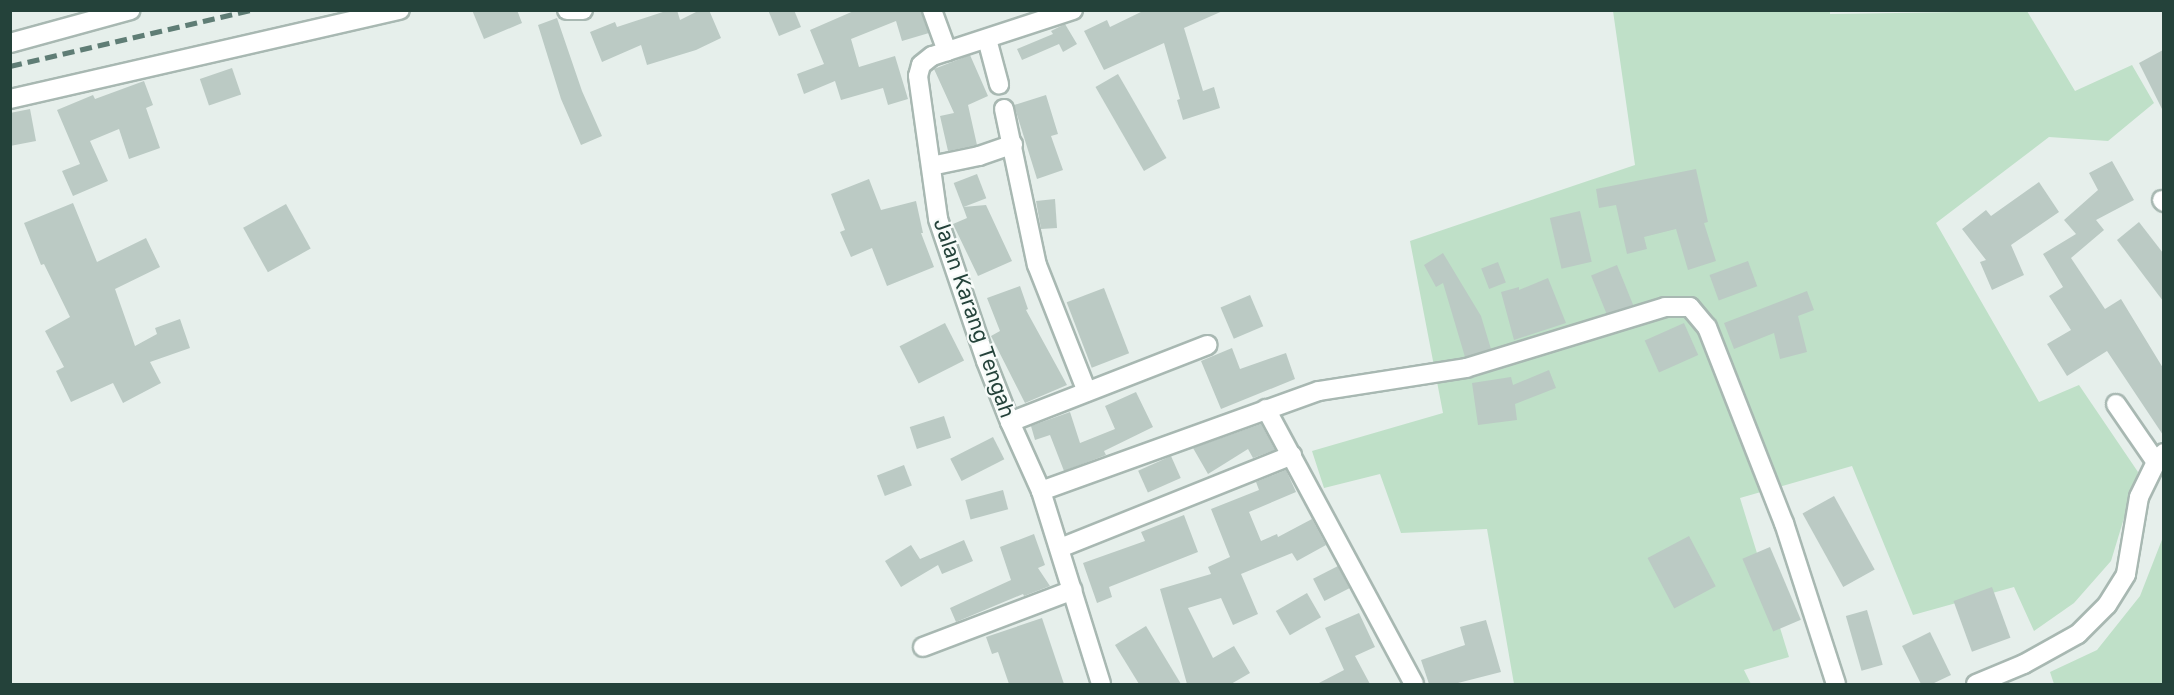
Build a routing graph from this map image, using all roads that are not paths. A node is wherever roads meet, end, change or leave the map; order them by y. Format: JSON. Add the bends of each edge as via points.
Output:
{"nodes":[{"id":1,"x":131,"y":10,"type":"edge"},
{"id":2,"x":400,"y":10,"type":"edge"},
{"id":3,"x":567,"y":10,"type":"edge"},
{"id":4,"x":583,"y":10,"type":"edge"},
{"id":5,"x":932,"y":10,"type":"edge"},
{"id":6,"x":1073,"y":10,"type":"edge"},
{"id":7,"x":987,"y":39,"type":"junction"},
{"id":8,"x":10,"y":43,"type":"edge"},
{"id":9,"x":947,"y":51,"type":"junction"},
{"id":10,"x":999,"y":84,"type":"dead end"},
{"id":11,"x":10,"y":99,"type":"edge"},
{"id":12,"x":1004,"y":108,"type":"dead end"},
{"id":13,"x":1013,"y":144,"type":"junction"},
{"id":14,"x":931,"y":166,"type":"junction"},
{"id":15,"x":1207,"y":345,"type":"dead end"},
{"id":16,"x":1087,"y":392,"type":"junction"},
{"id":17,"x":2116,"y":404,"type":"dead end"},
{"id":18,"x":1266,"y":409,"type":"junction"},
{"id":19,"x":1010,"y":422,"type":"junction"},
{"id":20,"x":1292,"y":455,"type":"junction"},
{"id":21,"x":2160,"y":458,"type":"edge"},
{"id":22,"x":1041,"y":491,"type":"junction"},
{"id":23,"x":1060,"y":548,"type":"junction"},
{"id":24,"x":1073,"y":590,"type":"junction"},
{"id":25,"x":923,"y":647,"type":"dead end"},
{"id":26,"x":1101,"y":684,"type":"edge"},
{"id":27,"x":1414,"y":684,"type":"edge"},
{"id":28,"x":1836,"y":684,"type":"edge"},
{"id":29,"x":1976,"y":684,"type":"edge"}],
"edges":[{"from":1,"to":8,"type":"street"},
{"from":2,"to":11,"type":"street"},
{"from":3,"to":4,"type":"street"},
{"from":5,"to":9,"type":"street"},
{"from":6,"to":7,"type":"street","name":"Jalan Karang Tengah"},
{"from":7,"to":9,"type":"street","name":"Jalan Karang Tengah"},
{"from":7,"to":10,"type":"street"},
{"from":9,"to":14,"type":"street","name":"Jalan Karang Tengah","via":[[921,65],[918,76]]},
{"from":12,"to":13,"type":"street"},
{"from":13,"to":14,"type":"street"},
{"from":13,"to":16,"type":"street","via":[[1037,265]]},
{"from":14,"to":19,"type":"street","name":"Jalan Karang Tengah","via":[[938,219]]},
{"from":15,"to":16,"type":"street"},
{"from":16,"to":19,"type":"street"},
{"from":17,"to":21,"type":"street"},
{"from":18,"to":20,"type":"street"},
{"from":18,"to":22,"type":"street"},
{"from":18,"to":28,"type":"street","via":[[1319,391],[1466,368],[1665,307],[1690,307],[1707,327],[1784,523]]},
{"from":19,"to":22,"type":"street","name":"Jalan Karang Tengah"},
{"from":20,"to":23,"type":"street"},
{"from":20,"to":27,"type":"street"},
{"from":21,"to":29,"type":"street","via":[[2139,497],[2126,574],[2107,605],[2078,634],[2024,664]]},
{"from":22,"to":23,"type":"street","name":"Jalan Karang Tengah"},
{"from":23,"to":24,"type":"street","name":"Jalan Karang Tengah"},
{"from":24,"to":25,"type":"street"},
{"from":24,"to":26,"type":"street","name":"Jalan Karang Tengah"}]}
